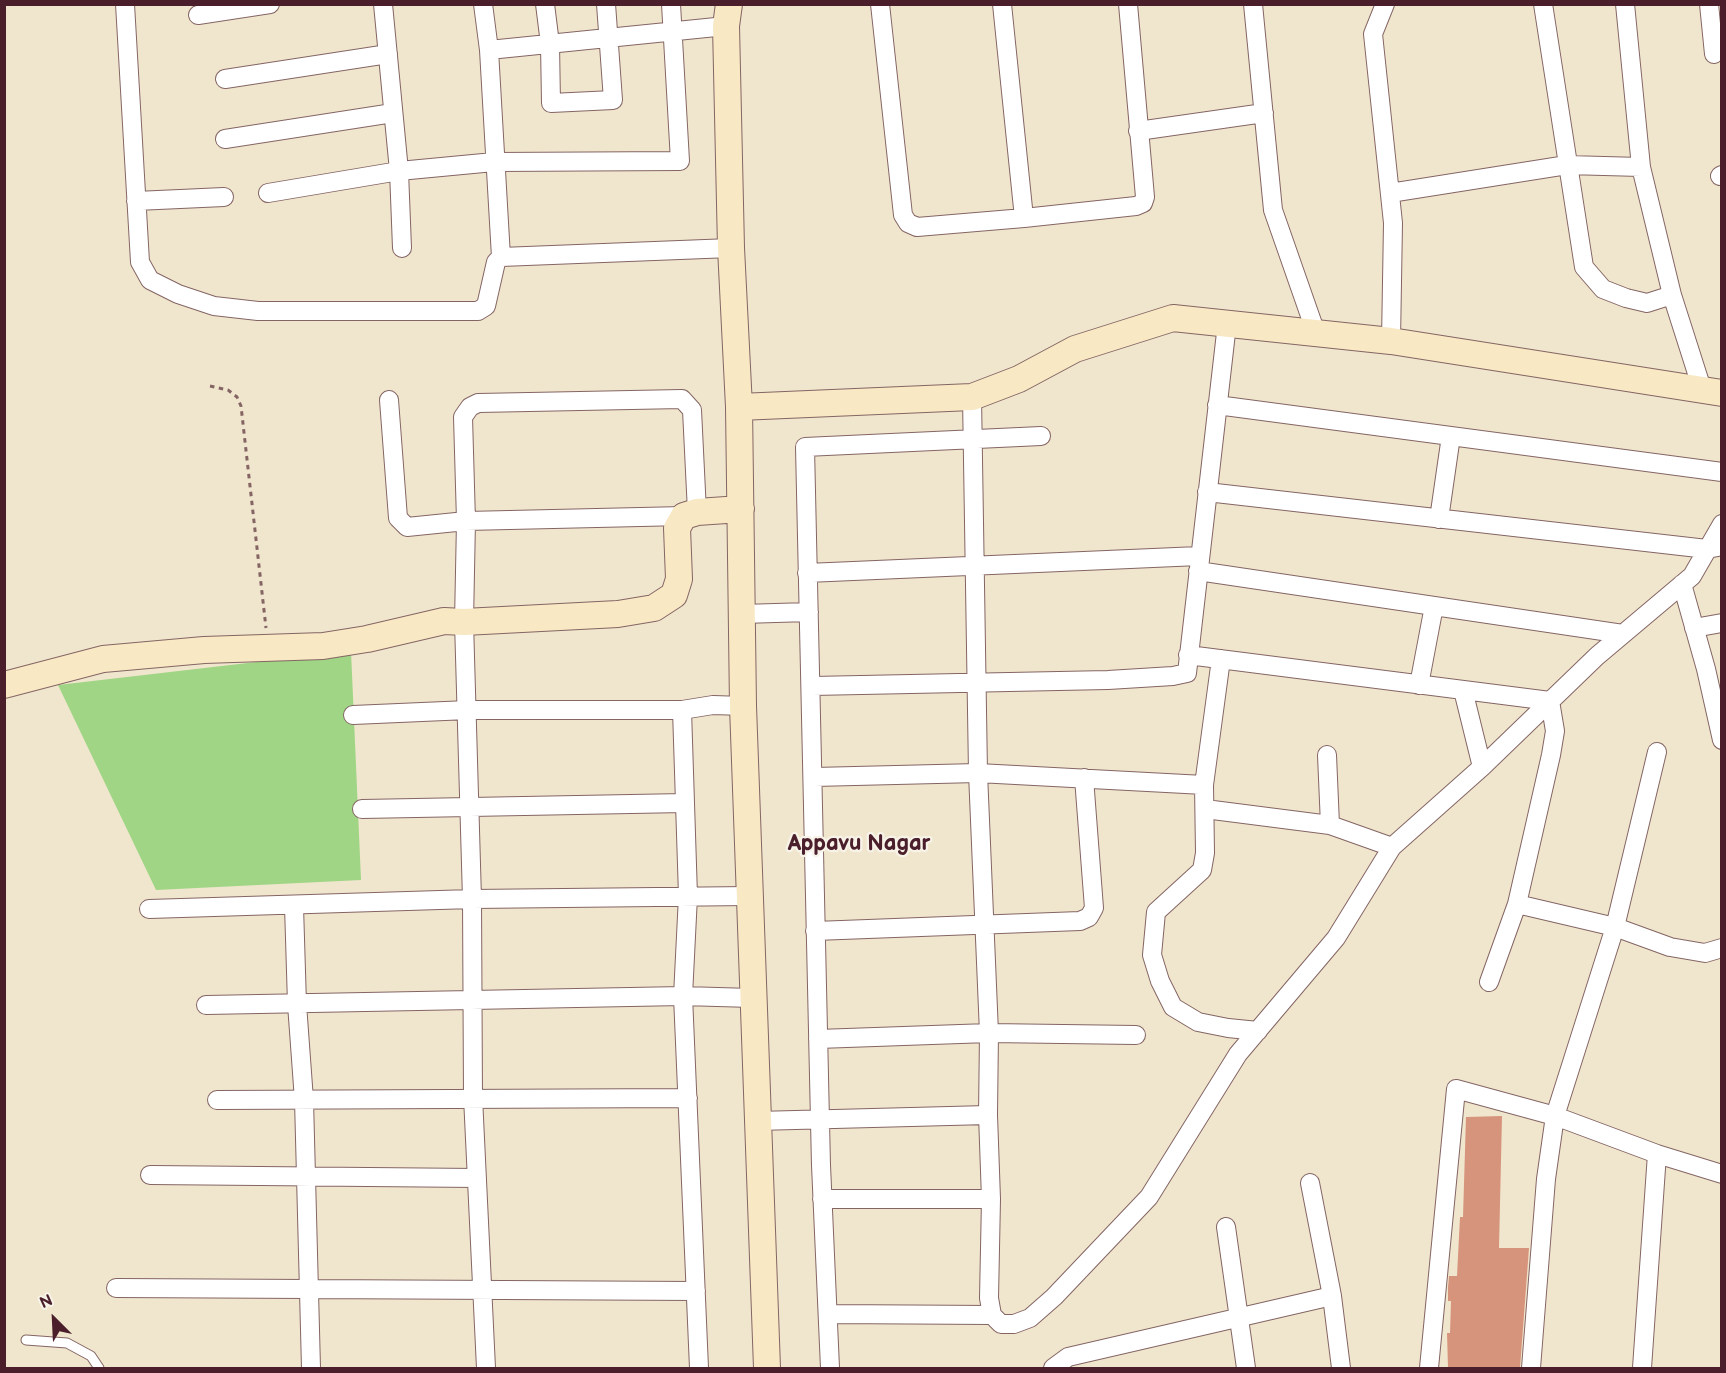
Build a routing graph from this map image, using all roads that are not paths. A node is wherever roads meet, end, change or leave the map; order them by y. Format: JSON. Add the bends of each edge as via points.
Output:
{"nodes":[{"id":1,"x":126,"y":4,"type":"edge"},
{"id":2,"x":383,"y":4,"type":"edge"},
{"id":3,"x":483,"y":4,"type":"edge"},
{"id":4,"x":545,"y":4,"type":"edge"},
{"id":5,"x":606,"y":4,"type":"edge"},
{"id":6,"x":670,"y":4,"type":"edge"},
{"id":7,"x":880,"y":4,"type":"edge"},
{"id":8,"x":1002,"y":4,"type":"edge"},
{"id":9,"x":1128,"y":4,"type":"edge"},
{"id":10,"x":1253,"y":4,"type":"edge"},
{"id":11,"x":1385,"y":4,"type":"edge"},
{"id":12,"x":1543,"y":4,"type":"edge"},
{"id":13,"x":1625,"y":4,"type":"edge"},
{"id":14,"x":1709,"y":4,"type":"edge"},
{"id":15,"x":258,"y":5,"type":"edge"},
{"id":16,"x":198,"y":15,"type":"dead end"},
{"id":17,"x":727,"y":15,"type":"edge"},
{"id":18,"x":672,"y":33,"type":"junction"},
{"id":19,"x":610,"y":37,"type":"junction"},
{"id":20,"x":549,"y":44,"type":"junction"},
{"id":21,"x":489,"y":50,"type":"junction"},
{"id":22,"x":388,"y":54,"type":"junction"},
{"id":23,"x":1714,"y":54,"type":"dead end"},
{"id":24,"x":225,"y":78,"type":"dead end"},
{"id":25,"x":393,"y":113,"type":"junction"},
{"id":26,"x":1264,"y":113,"type":"junction"},
{"id":27,"x":1137,"y":130,"type":"junction"},
{"id":28,"x":225,"y":139,"type":"dead end"},
{"id":29,"x":494,"y":162,"type":"junction"},
{"id":30,"x":1567,"y":165,"type":"junction"},
{"id":31,"x":1641,"y":167,"type":"junction"},
{"id":32,"x":399,"y":171,"type":"junction"},
{"id":33,"x":268,"y":193,"type":"dead end"},
{"id":34,"x":1390,"y":193,"type":"junction"},
{"id":35,"x":224,"y":197,"type":"dead end"},
{"id":36,"x":136,"y":201,"type":"junction"},
{"id":37,"x":1024,"y":218,"type":"junction"},
{"id":38,"x":402,"y":248,"type":"dead end"},
{"id":39,"x":731,"y":248,"type":"junction"},
{"id":40,"x":501,"y":257,"type":"junction"},
{"id":41,"x":1672,"y":295,"type":"junction"},
{"id":42,"x":1227,"y":324,"type":"junction"},
{"id":43,"x":1316,"y":333,"type":"junction"},
{"id":44,"x":1391,"y":341,"type":"junction"},
{"id":45,"x":1712,"y":391,"type":"edge"},
{"id":46,"x":972,"y":397,"type":"junction"},
{"id":47,"x":389,"y":400,"type":"dead end"},
{"id":48,"x":1217,"y":405,"type":"junction"},
{"id":49,"x":739,"y":407,"type":"junction"},
{"id":50,"x":1041,"y":436,"type":"dead end"},
{"id":51,"x":1451,"y":436,"type":"junction"},
{"id":52,"x":972,"y":440,"type":"junction"},
{"id":53,"x":1722,"y":472,"type":"edge"},
{"id":54,"x":1207,"y":492,"type":"junction"},
{"id":55,"x":741,"y":509,"type":"junction"},
{"id":56,"x":690,"y":514,"type":"junction"},
{"id":57,"x":1439,"y":519,"type":"junction"},
{"id":58,"x":465,"y":521,"type":"junction"},
{"id":59,"x":1722,"y":524,"type":"edge"},
{"id":60,"x":1714,"y":548,"type":"edge"},
{"id":61,"x":1198,"y":563,"type":"junction"},
{"id":62,"x":975,"y":566,"type":"junction"},
{"id":63,"x":807,"y":573,"type":"junction"},
{"id":64,"x":1682,"y":584,"type":"junction"},
{"id":65,"x":1434,"y":606,"type":"junction"},
{"id":66,"x":809,"y":612,"type":"junction"},
{"id":67,"x":742,"y":614,"type":"junction"},
{"id":68,"x":464,"y":622,"type":"junction"},
{"id":69,"x":1722,"y":623,"type":"edge"},
{"id":70,"x":1694,"y":628,"type":"junction"},
{"id":71,"x":1623,"y":634,"type":"junction"},
{"id":72,"x":1188,"y":655,"type":"junction"},
{"id":73,"x":1221,"y":659,"type":"junction"},
{"id":74,"x":977,"y":683,"type":"junction"},
{"id":75,"x":4,"y":685,"type":"edge"},
{"id":76,"x":1419,"y":685,"type":"junction"},
{"id":77,"x":812,"y":686,"type":"junction"},
{"id":78,"x":1463,"y":690,"type":"junction"},
{"id":79,"x":1550,"y":701,"type":"junction"},
{"id":80,"x":743,"y":706,"type":"junction"},
{"id":81,"x":468,"y":710,"type":"junction"},
{"id":82,"x":682,"y":710,"type":"junction"},
{"id":83,"x":353,"y":715,"type":"dead end"},
{"id":84,"x":1722,"y":740,"type":"edge"},
{"id":85,"x":1657,"y":752,"type":"dead end"},
{"id":86,"x":1327,"y":755,"type":"dead end"},
{"id":87,"x":1482,"y":767,"type":"junction"},
{"id":88,"x":978,"y":773,"type":"junction"},
{"id":89,"x":814,"y":777,"type":"junction"},
{"id":90,"x":1084,"y":778,"type":"junction"},
{"id":91,"x":1204,"y":785,"type":"junction"},
{"id":92,"x":685,"y":803,"type":"junction"},
{"id":93,"x":469,"y":807,"type":"junction"},
{"id":94,"x":362,"y":808,"type":"dead end"},
{"id":95,"x":1205,"y":809,"type":"junction"},
{"id":96,"x":1330,"y":825,"type":"junction"},
{"id":97,"x":1392,"y":847,"type":"junction"},
{"id":98,"x":688,"y":896,"type":"junction"},
{"id":99,"x":749,"y":896,"type":"junction"},
{"id":100,"x":472,"y":899,"type":"junction"},
{"id":101,"x":1517,"y":904,"type":"junction"},
{"id":102,"x":294,"y":906,"type":"junction"},
{"id":103,"x":149,"y":909,"type":"dead end"},
{"id":104,"x":986,"y":923,"type":"junction"},
{"id":105,"x":1614,"y":927,"type":"junction"},
{"id":106,"x":815,"y":931,"type":"junction"},
{"id":107,"x":1722,"y":948,"type":"edge"},
{"id":108,"x":1489,"y":982,"type":"dead end"},
{"id":109,"x":683,"y":996,"type":"junction"},
{"id":110,"x":752,"y":998,"type":"junction"},
{"id":111,"x":473,"y":1001,"type":"junction"},
{"id":112,"x":297,"y":1004,"type":"junction"},
{"id":113,"x":206,"y":1005,"type":"dead end"},
{"id":114,"x":1258,"y":1030,"type":"junction"},
{"id":115,"x":989,"y":1034,"type":"junction"},
{"id":116,"x":1136,"y":1035,"type":"dead end"},
{"id":117,"x":818,"y":1039,"type":"junction"},
{"id":118,"x":473,"y":1097,"type":"junction"},
{"id":119,"x":688,"y":1098,"type":"junction"},
{"id":120,"x":217,"y":1100,"type":"dead end"},
{"id":121,"x":304,"y":1100,"type":"junction"},
{"id":122,"x":988,"y":1115,"type":"junction"},
{"id":123,"x":1555,"y":1116,"type":"junction"},
{"id":124,"x":819,"y":1119,"type":"junction"},
{"id":125,"x":757,"y":1121,"type":"junction"},
{"id":126,"x":1658,"y":1154,"type":"junction"},
{"id":127,"x":1722,"y":1174,"type":"edge"},
{"id":128,"x":150,"y":1175,"type":"dead end"},
{"id":129,"x":306,"y":1178,"type":"junction"},
{"id":130,"x":477,"y":1178,"type":"junction"},
{"id":131,"x":1310,"y":1183,"type":"dead end"},
{"id":132,"x":822,"y":1199,"type":"junction"},
{"id":133,"x":991,"y":1199,"type":"junction"},
{"id":134,"x":1226,"y":1227,"type":"dead end"},
{"id":135,"x":116,"y":1288,"type":"dead end"},
{"id":136,"x":482,"y":1289,"type":"junction"},
{"id":137,"x":310,"y":1290,"type":"junction"},
{"id":138,"x":696,"y":1291,"type":"junction"},
{"id":139,"x":1332,"y":1296,"type":"junction"},
{"id":140,"x":828,"y":1314,"type":"junction"},
{"id":141,"x":992,"y":1315,"type":"junction"},
{"id":142,"x":1237,"y":1317,"type":"junction"},
{"id":143,"x":26,"y":1340,"type":"dead end"},
{"id":144,"x":99,"y":1368,"type":"edge"},
{"id":145,"x":311,"y":1368,"type":"edge"},
{"id":146,"x":486,"y":1368,"type":"edge"},
{"id":147,"x":699,"y":1368,"type":"edge"},
{"id":148,"x":767,"y":1368,"type":"edge"},
{"id":149,"x":830,"y":1368,"type":"edge"},
{"id":150,"x":1053,"y":1368,"type":"edge"},
{"id":151,"x":1246,"y":1368,"type":"edge"},
{"id":152,"x":1341,"y":1368,"type":"edge"},
{"id":153,"x":1430,"y":1368,"type":"edge"},
{"id":154,"x":1531,"y":1368,"type":"edge"},
{"id":155,"x":1642,"y":1368,"type":"edge"}],
"edges":[{"from":1,"to":36,"type":"street"},
{"from":2,"to":22,"type":"street"},
{"from":3,"to":21,"type":"street"},
{"from":4,"to":20,"type":"street"},
{"from":5,"to":19,"type":"street"},
{"from":6,"to":18,"type":"street"},
{"from":7,"to":37,"type":"street","via":[[903,215],[908,223],[917,226]]},
{"from":8,"to":37,"type":"street"},
{"from":9,"to":27,"type":"street"},
{"from":10,"to":26,"type":"street"},
{"from":11,"to":34,"type":"street","via":[[1373,34]]},
{"from":12,"to":30,"type":"street"},
{"from":13,"to":31,"type":"street"},
{"from":14,"to":23,"type":"street"},
{"from":15,"to":16,"type":"street"},
{"from":17,"to":18,"type":"street"},
{"from":17,"to":39,"type":"street"},
{"from":18,"to":19,"type":"street"},
{"from":18,"to":29,"type":"street","via":[[680,161]]},
{"from":19,"to":20,"type":"street"},
{"from":19,"to":20,"type":"street","via":[[613,100],[551,103]]},
{"from":20,"to":21,"type":"street"},
{"from":21,"to":29,"type":"street"},
{"from":22,"to":24,"type":"street"},
{"from":22,"to":25,"type":"street"},
{"from":25,"to":28,"type":"street"},
{"from":25,"to":32,"type":"street"},
{"from":26,"to":27,"type":"street"},
{"from":26,"to":43,"type":"street","via":[[1273,210]]},
{"from":27,"to":37,"type":"street","via":[[1143,203]]},
{"from":29,"to":32,"type":"street"},
{"from":29,"to":40,"type":"street"},
{"from":30,"to":31,"type":"street"},
{"from":30,"to":34,"type":"street"},
{"from":30,"to":41,"type":"street","via":[[1584,267],[1603,289],[1626,298],[1647,303]]},
{"from":31,"to":41,"type":"street"},
{"from":32,"to":33,"type":"street"},
{"from":32,"to":38,"type":"street"},
{"from":34,"to":44,"type":"street"},
{"from":35,"to":36,"type":"street"},
{"from":36,"to":40,"type":"street","via":[[142,270],[150,280],[214,306],[258,311],[478,311],[486,306],[496,262]]},
{"from":39,"to":40,"type":"street"},
{"from":39,"to":49,"type":"street"},
{"from":41,"to":45,"type":"street"},
{"from":42,"to":43,"type":"street"},
{"from":42,"to":46,"type":"street","via":[[1173,318],[1075,349],[1019,379]]},
{"from":42,"to":48,"type":"street"},
{"from":43,"to":44,"type":"street"},
{"from":44,"to":45,"type":"street"},
{"from":46,"to":49,"type":"street"},
{"from":46,"to":52,"type":"street"},
{"from":47,"to":58,"type":"street","via":[[401,523],[407,527]]},
{"from":48,"to":51,"type":"street"},
{"from":48,"to":54,"type":"street"},
{"from":49,"to":55,"type":"street"},
{"from":50,"to":52,"type":"street"},
{"from":51,"to":53,"type":"street"},
{"from":51,"to":57,"type":"street"},
{"from":52,"to":62,"type":"street"},
{"from":52,"to":63,"type":"street","via":[[805,447]]},
{"from":54,"to":57,"type":"street"},
{"from":54,"to":61,"type":"street"},
{"from":55,"to":56,"type":"street"},
{"from":55,"to":67,"type":"street"},
{"from":56,"to":58,"type":"street"},
{"from":56,"to":58,"type":"street","via":[[692,410],[688,402],[682,399],[478,403],[463,417]]},
{"from":56,"to":68,"type":"street","via":[[676,528],[679,579],[674,596],[654,608],[618,614]]},
{"from":57,"to":60,"type":"street"},
{"from":58,"to":68,"type":"street"},
{"from":59,"to":60,"type":"street"},
{"from":60,"to":64,"type":"street"},
{"from":61,"to":62,"type":"street"},
{"from":61,"to":65,"type":"street"},
{"from":61,"to":72,"type":"street"},
{"from":62,"to":63,"type":"street"},
{"from":62,"to":74,"type":"street"},
{"from":63,"to":66,"type":"street"},
{"from":64,"to":70,"type":"street"},
{"from":64,"to":71,"type":"street"},
{"from":65,"to":71,"type":"street"},
{"from":65,"to":76,"type":"street"},
{"from":66,"to":67,"type":"street"},
{"from":66,"to":77,"type":"street"},
{"from":67,"to":80,"type":"street"},
{"from":68,"to":75,"type":"street","via":[[444,621],[323,646],[103,659]]},
{"from":68,"to":81,"type":"street"},
{"from":69,"to":70,"type":"street"},
{"from":70,"to":84,"type":"street"},
{"from":71,"to":79,"type":"street"},
{"from":72,"to":73,"type":"street"},
{"from":72,"to":74,"type":"street","via":[[1187,673],[1173,676]]},
{"from":73,"to":76,"type":"street"},
{"from":73,"to":91,"type":"street"},
{"from":74,"to":77,"type":"street"},
{"from":74,"to":88,"type":"street"},
{"from":76,"to":78,"type":"street"},
{"from":77,"to":89,"type":"street"},
{"from":78,"to":79,"type":"street"},
{"from":78,"to":87,"type":"street"},
{"from":79,"to":87,"type":"street"},
{"from":79,"to":101,"type":"street","via":[[1555,730]]},
{"from":80,"to":82,"type":"street"},
{"from":80,"to":99,"type":"street"},
{"from":81,"to":82,"type":"street"},
{"from":81,"to":83,"type":"street"},
{"from":81,"to":93,"type":"street"},
{"from":82,"to":92,"type":"street"},
{"from":85,"to":105,"type":"street"},
{"from":86,"to":96,"type":"street"},
{"from":87,"to":97,"type":"street"},
{"from":88,"to":89,"type":"street"},
{"from":88,"to":90,"type":"street"},
{"from":88,"to":104,"type":"street"},
{"from":89,"to":106,"type":"street"},
{"from":90,"to":91,"type":"street"},
{"from":90,"to":104,"type":"street","via":[[1094,908],[1089,917],[1080,921]]},
{"from":91,"to":95,"type":"street"},
{"from":92,"to":93,"type":"street"},
{"from":92,"to":98,"type":"street"},
{"from":93,"to":94,"type":"street"},
{"from":93,"to":100,"type":"street"},
{"from":95,"to":96,"type":"street"},
{"from":95,"to":114,"type":"street","via":[[1202,870],[1155,912],[1152,955],[1173,1007],[1198,1022]]},
{"from":96,"to":97,"type":"street"},
{"from":97,"to":114,"type":"street","via":[[1336,938]]},
{"from":98,"to":99,"type":"street"},
{"from":98,"to":100,"type":"street"},
{"from":98,"to":109,"type":"street"},
{"from":99,"to":110,"type":"street"},
{"from":100,"to":102,"type":"street"},
{"from":100,"to":111,"type":"street"},
{"from":101,"to":105,"type":"street"},
{"from":101,"to":108,"type":"street"},
{"from":102,"to":103,"type":"street"},
{"from":102,"to":112,"type":"street"},
{"from":104,"to":106,"type":"street"},
{"from":104,"to":115,"type":"street"},
{"from":105,"to":107,"type":"street","via":[[1670,947],[1705,953]]},
{"from":105,"to":123,"type":"street"},
{"from":106,"to":117,"type":"street"},
{"from":109,"to":110,"type":"street"},
{"from":109,"to":111,"type":"street"},
{"from":109,"to":119,"type":"street"},
{"from":110,"to":125,"type":"street"},
{"from":111,"to":112,"type":"street"},
{"from":111,"to":118,"type":"street"},
{"from":112,"to":113,"type":"street"},
{"from":112,"to":121,"type":"street"},
{"from":114,"to":141,"type":"street","via":[[1238,1054],[1149,1197],[1054,1298],[1030,1318],[1001,1324]]},
{"from":115,"to":116,"type":"street"},
{"from":115,"to":117,"type":"street"},
{"from":115,"to":122,"type":"street"},
{"from":117,"to":124,"type":"street"},
{"from":118,"to":119,"type":"street"},
{"from":118,"to":121,"type":"street"},
{"from":118,"to":130,"type":"street"},
{"from":119,"to":138,"type":"street"},
{"from":120,"to":121,"type":"street"},
{"from":121,"to":129,"type":"street"},
{"from":122,"to":124,"type":"street"},
{"from":122,"to":133,"type":"street"},
{"from":123,"to":126,"type":"street"},
{"from":123,"to":153,"type":"street","via":[[1456,1089]]},
{"from":123,"to":154,"type":"street"},
{"from":124,"to":125,"type":"street"},
{"from":124,"to":132,"type":"street"},
{"from":125,"to":148,"type":"street"},
{"from":126,"to":127,"type":"street"},
{"from":126,"to":155,"type":"street"},
{"from":128,"to":129,"type":"street"},
{"from":129,"to":130,"type":"street"},
{"from":129,"to":137,"type":"street"},
{"from":130,"to":136,"type":"street"},
{"from":131,"to":139,"type":"street"},
{"from":132,"to":133,"type":"street"},
{"from":132,"to":140,"type":"street"},
{"from":133,"to":141,"type":"street"},
{"from":134,"to":142,"type":"street"},
{"from":135,"to":137,"type":"street"},
{"from":136,"to":137,"type":"street"},
{"from":136,"to":138,"type":"street"},
{"from":136,"to":146,"type":"street"},
{"from":137,"to":145,"type":"street"},
{"from":138,"to":147,"type":"street"},
{"from":139,"to":142,"type":"street"},
{"from":139,"to":152,"type":"street"},
{"from":140,"to":141,"type":"street"},
{"from":140,"to":149,"type":"street"},
{"from":142,"to":150,"type":"street","via":[[1068,1357]]},
{"from":142,"to":151,"type":"street"},
{"from":143,"to":144,"type":"lane","via":[[67,1343],[91,1356]]}]}
